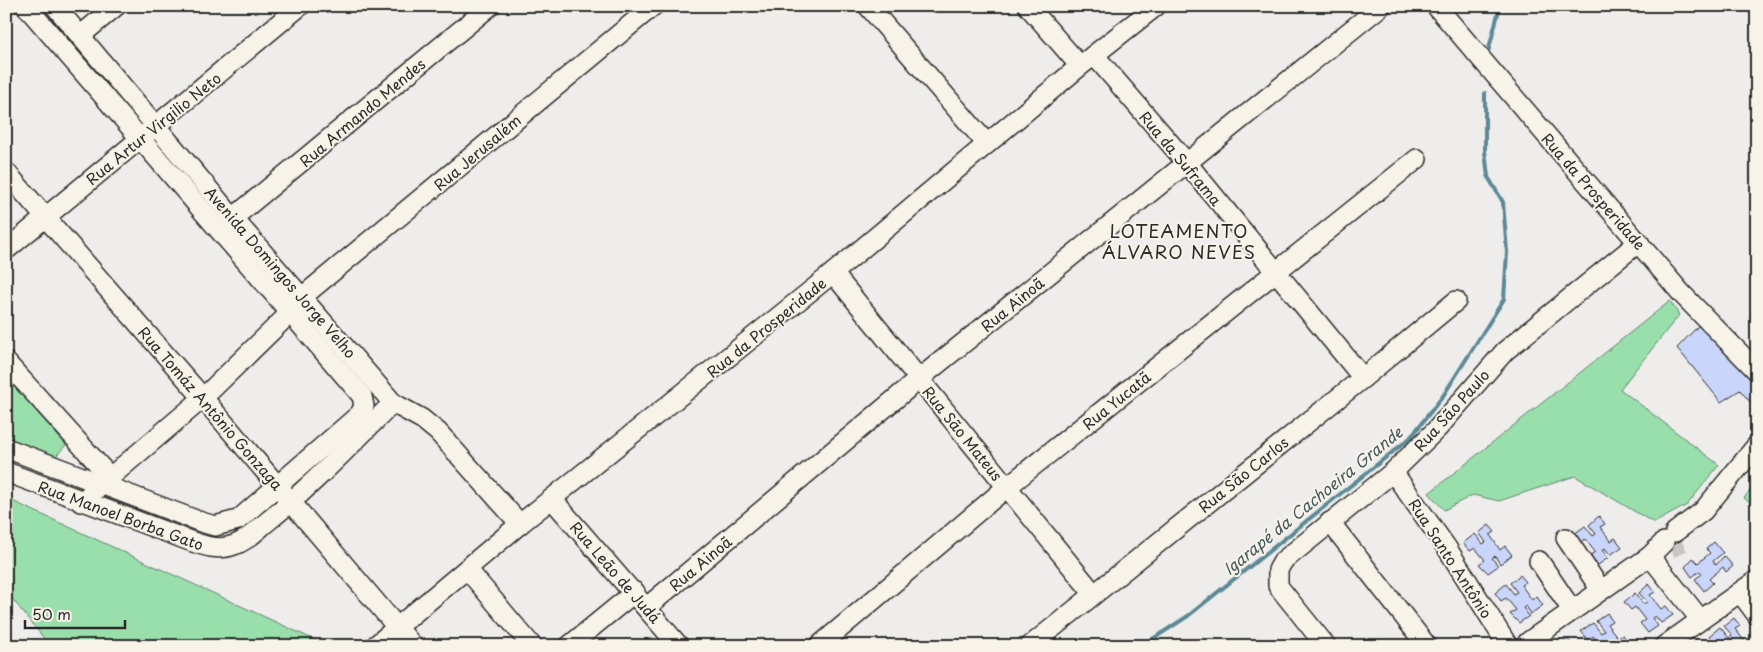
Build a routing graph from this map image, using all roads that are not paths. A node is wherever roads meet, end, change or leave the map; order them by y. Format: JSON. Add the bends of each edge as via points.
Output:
{"nodes":[{"id":1,"x":26,"y":6,"type":"edge"},
{"id":2,"x":55,"y":6,"type":"edge"},
{"id":3,"x":116,"y":6,"type":"edge"},
{"id":4,"x":300,"y":6,"type":"edge"},
{"id":5,"x":490,"y":6,"type":"edge"},
{"id":6,"x":653,"y":6,"type":"edge"},
{"id":7,"x":868,"y":6,"type":"edge"},
{"id":8,"x":1028,"y":6,"type":"edge"},
{"id":9,"x":1156,"y":6,"type":"edge"},
{"id":10,"x":1381,"y":6,"type":"edge"},
{"id":11,"x":1436,"y":6,"type":"edge"},
{"id":12,"x":80,"y":36,"type":"junction"},
{"id":13,"x":1087,"y":60,"type":"junction"},
{"id":14,"x":156,"y":126,"type":"junction"},
{"id":15,"x":139,"y":139,"type":"junction"},
{"id":16,"x":987,"y":144,"type":"junction"},
{"id":17,"x":1417,"y":159,"type":"dead end"},
{"id":18,"x":1187,"y":164,"type":"junction"},
{"id":19,"x":6,"y":172,"type":"edge"},
{"id":20,"x":45,"y":216,"type":"junction"},
{"id":21,"x":233,"y":218,"type":"junction"},
{"id":22,"x":1639,"y":242,"type":"junction"},
{"id":23,"x":6,"y":250,"type":"edge"},
{"id":24,"x":1277,"y":272,"type":"junction"},
{"id":25,"x":833,"y":273,"type":"junction"},
{"id":26,"x":302,"y":297,"type":"junction"},
{"id":27,"x":1456,"y":301,"type":"dead end"},
{"id":28,"x":290,"y":313,"type":"junction"},
{"id":29,"x":6,"y":362,"type":"edge"},
{"id":30,"x":1757,"y":371,"type":"edge"},
{"id":31,"x":1363,"y":378,"type":"junction"},
{"id":32,"x":919,"y":379,"type":"junction"},
{"id":33,"x":203,"y":398,"type":"junction"},
{"id":34,"x":394,"y":403,"type":"junction"},
{"id":35,"x":364,"y":406,"type":"joint"},
{"id":36,"x":79,"y":444,"type":"junction"},
{"id":37,"x":1757,"y":444,"type":"edge"},
{"id":38,"x":6,"y":448,"type":"edge"},
{"id":39,"x":1757,"y":462,"type":"edge"},
{"id":40,"x":60,"y":468,"type":"junction"},
{"id":41,"x":6,"y":472,"type":"edge"},
{"id":42,"x":1393,"y":472,"type":"junction"},
{"id":43,"x":105,"y":480,"type":"junction"},
{"id":44,"x":35,"y":484,"type":"junction"},
{"id":45,"x":278,"y":487,"type":"junction"},
{"id":46,"x":1008,"y":487,"type":"junction"},
{"id":47,"x":552,"y":500,"type":"junction"},
{"id":48,"x":82,"y":502,"type":"junction"},
{"id":49,"x":292,"y":502,"type":"junction"},
{"id":50,"x":1706,"y":515,"type":"junction"},
{"id":51,"x":1330,"y":522,"type":"junction"},
{"id":52,"x":520,"y":524,"type":"junction"},
{"id":53,"x":1566,"y":538,"type":"dead end"},
{"id":54,"x":1667,"y":545,"type":"junction"},
{"id":55,"x":1539,"y":561,"type":"dead end"},
{"id":56,"x":467,"y":569,"type":"junction"},
{"id":57,"x":1757,"y":580,"type":"edge"},
{"id":58,"x":1601,"y":590,"type":"junction"},
{"id":59,"x":634,"y":592,"type":"junction"},
{"id":60,"x":1740,"y":592,"type":"junction"},
{"id":61,"x":1094,"y":593,"type":"junction"},
{"id":62,"x":647,"y":607,"type":"junction"},
{"id":63,"x":1572,"y":610,"type":"junction"},
{"id":64,"x":1757,"y":615,"type":"edge"},
{"id":65,"x":1700,"y":620,"type":"junction"},
{"id":66,"x":398,"y":628,"type":"junction"},
{"id":67,"x":1528,"y":642,"type":"dead end"},
{"id":68,"x":375,"y":646,"type":"edge"},
{"id":69,"x":413,"y":646,"type":"edge"},
{"id":70,"x":532,"y":646,"type":"edge"},
{"id":71,"x":569,"y":646,"type":"edge"},
{"id":72,"x":679,"y":646,"type":"edge"},
{"id":73,"x":819,"y":646,"type":"edge"},
{"id":74,"x":1030,"y":646,"type":"edge"},
{"id":75,"x":1326,"y":646,"type":"edge"},
{"id":76,"x":1428,"y":646,"type":"edge"},
{"id":77,"x":1508,"y":646,"type":"edge"},
{"id":78,"x":1664,"y":646,"type":"edge"}],
"edges":[{"from":1,"to":15,"type":"street","name":"Avenida Domingos Jorge Velho"},
{"from":2,"to":12,"type":"street","name":"Avenida Domingos Jorge Velho"},
{"from":3,"to":12,"type":"street"},
{"from":4,"to":14,"type":"street","name":"Rua Artur Virgilio Neto"},
{"from":5,"to":21,"type":"street","name":"Rua Armando Mendes"},
{"from":6,"to":26,"type":"street","name":"Rua Jerusalém"},
{"from":7,"to":16,"type":"street"},
{"from":8,"to":13,"type":"street","name":"Rua da Suframa"},
{"from":9,"to":13,"type":"street","name":"Rua da Prosperidade"},
{"from":10,"to":18,"type":"street","name":"Rua Ainoã"},
{"from":11,"to":22,"type":"street","name":"Rua da Prosperidade"},
{"from":12,"to":14,"type":"street","name":"Avenida Domingos Jorge Velho"},
{"from":13,"to":16,"type":"street","name":"Rua da Prosperidade"},
{"from":13,"to":18,"type":"street","name":"Rua da Suframa"},
{"from":14,"to":15,"type":"street","name":"Rua Artur Virgilio Neto"},
{"from":14,"to":21,"type":"street","name":"Avenida Domingos Jorge Velho"},
{"from":15,"to":20,"type":"street","name":"Rua Artur Virgilio Neto"},
{"from":15,"to":28,"type":"street","name":"Avenida Domingos Jorge Velho"},
{"from":16,"to":25,"type":"street","name":"Rua da Prosperidade"},
{"from":17,"to":24,"type":"street","name":"Rua Yucatã"},
{"from":18,"to":24,"type":"street","name":"Rua da Suframa"},
{"from":18,"to":32,"type":"street","name":"Rua Ainoã"},
{"from":19,"to":20,"type":"street","name":"Rua Tomáz Antônio Gonzaga"},
{"from":20,"to":23,"type":"street","name":"Rua Artur Virgilio Neto"},
{"from":20,"to":33,"type":"street","name":"Rua Tomáz Antônio Gonzaga"},
{"from":21,"to":26,"type":"street","name":"Avenida Domingos Jorge Velho"},
{"from":22,"to":30,"type":"street","name":"Rua da Prosperidade","via":[[1682,294]]},
{"from":22,"to":42,"type":"street","name":"Rua São Paulo","via":[[1505,351],[1437,429]]},
{"from":24,"to":31,"type":"street","name":"Rua da Suframa"},
{"from":24,"to":46,"type":"street","name":"Rua Yucatã"},
{"from":25,"to":32,"type":"street","name":"Rua São Mateus"},
{"from":25,"to":47,"type":"street","name":"Rua da Prosperidade"},
{"from":26,"to":28,"type":"street","name":"Rua Jerusalém"},
{"from":26,"to":34,"type":"street","name":"Avenida Domingos Jorge Velho"},
{"from":27,"to":31,"type":"street","name":"Rua São Carlos"},
{"from":28,"to":33,"type":"street","name":"Rua Jerusalém"},
{"from":28,"to":35,"type":"street","name":"Avenida Domingos Jorge Velho","via":[[362,396]]},
{"from":29,"to":36,"type":"street"},
{"from":31,"to":61,"type":"street","name":"Rua São Carlos"},
{"from":32,"to":46,"type":"street","name":"Rua São Mateus"},
{"from":32,"to":62,"type":"street","name":"Rua Ainoã"},
{"from":33,"to":43,"type":"street","name":"Rua Jerusalém"},
{"from":33,"to":45,"type":"street","name":"Rua Tomáz Antônio Gonzaga"},
{"from":34,"to":49,"type":"street","name":"Rua Manoel Borba Gato"},
{"from":34,"to":52,"type":"street","name":"Avenida Domingos Jorge Velho","via":[[438,432]]},
{"from":35,"to":45,"type":"street","name":"Rua Manoel Borba Gato","via":[[360,414]]},
{"from":36,"to":40,"type":"street","via":[[74,455]]},
{"from":36,"to":43,"type":"street"},
{"from":37,"to":50,"type":"street"},
{"from":38,"to":40,"type":"street","name":"Rua Manoel Borba Gato"},
{"from":39,"to":50,"type":"street"},
{"from":40,"to":43,"type":"street","name":"Rua Manoel Borba Gato"},
{"from":40,"to":44,"type":"street"},
{"from":41,"to":44,"type":"street","name":"Rua Manoel Borba Gato"},
{"from":42,"to":51,"type":"street","name":"Rua São Paulo"},
{"from":42,"to":77,"type":"street","name":"Rua Santo Antônio","via":[[1447,548]]},
{"from":43,"to":45,"type":"street","name":"Rua Manoel Borba Gato","via":[[215,526],[238,520]]},
{"from":43,"to":48,"type":"street","name":"Rua Jerusalém"},
{"from":44,"to":48,"type":"street","name":"Rua Manoel Borba Gato"},
{"from":45,"to":49,"type":"street","name":"Rua Tomáz Antônio Gonzaga"},
{"from":46,"to":61,"type":"street","name":"Rua São Mateus"},
{"from":46,"to":73,"type":"street","name":"Rua Yucatã"},
{"from":47,"to":52,"type":"street","name":"Rua da Prosperidade"},
{"from":47,"to":59,"type":"street","name":"Rua Leão de Judá"},
{"from":48,"to":49,"type":"street","name":"Rua Manoel Borba Gato","via":[[206,547],[222,548],[245,540]]},
{"from":49,"to":66,"type":"street","name":"Rua Tomáz Antônio Gonzaga"},
{"from":50,"to":54,"type":"street"},
{"from":51,"to":75,"type":"street","name":"Rua São Paulo","via":[[1283,561],[1278,570],[1278,586]]},
{"from":51,"to":76,"type":"street"},
{"from":52,"to":56,"type":"street","name":"Rua da Prosperidade"},
{"from":53,"to":58,"type":"street"},
{"from":54,"to":58,"type":"street"},
{"from":54,"to":65,"type":"street"},
{"from":55,"to":63,"type":"street"},
{"from":56,"to":66,"type":"street","name":"Rua da Prosperidade"},
{"from":56,"to":70,"type":"street"},
{"from":57,"to":60,"type":"street"},
{"from":58,"to":63,"type":"street"},
{"from":59,"to":62,"type":"street","name":"Rua Leão de Judá"},
{"from":59,"to":71,"type":"street"},
{"from":60,"to":64,"type":"street"},
{"from":60,"to":65,"type":"street"},
{"from":61,"to":74,"type":"street","name":"Rua São Carlos"},
{"from":62,"to":72,"type":"street","name":"Rua Leão de Judá"},
{"from":63,"to":67,"type":"street"},
{"from":65,"to":78,"type":"street"},
{"from":66,"to":68,"type":"street","name":"Rua da Prosperidade"},
{"from":66,"to":69,"type":"street","name":"Rua Tomáz Antônio Gonzaga"}]}
